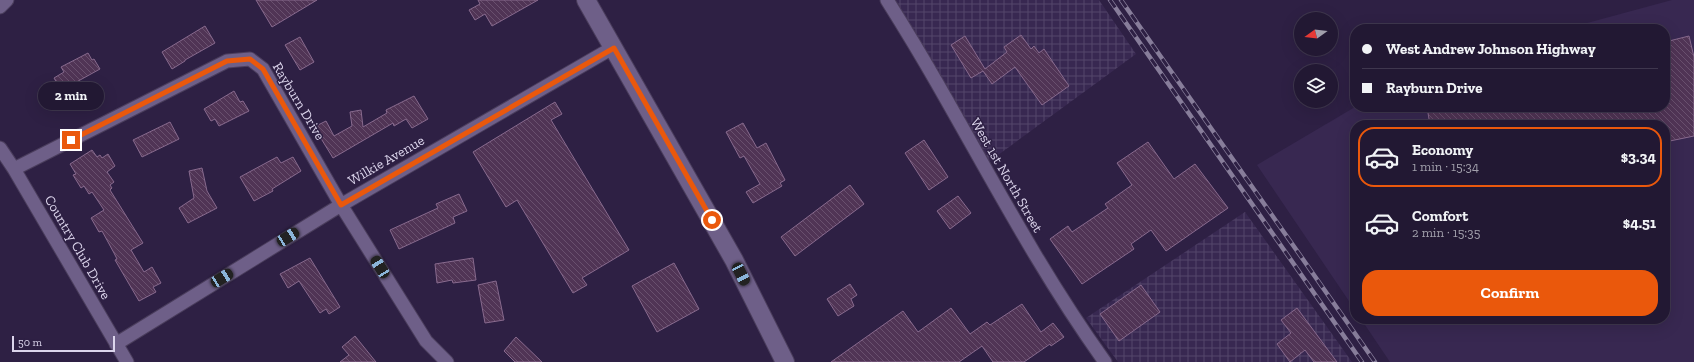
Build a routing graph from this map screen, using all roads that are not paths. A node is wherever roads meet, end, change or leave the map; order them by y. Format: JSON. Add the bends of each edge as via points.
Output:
{"nodes":[{"id":1,"x":7,"y":0,"type":"edge"},
{"id":2,"x":586,"y":0,"type":"edge"},
{"id":3,"x":887,"y":0,"type":"edge"},
{"id":4,"x":0,"y":7,"type":"edge"},
{"id":5,"x":614,"y":48,"type":"junction"},
{"id":6,"x":0,"y":148,"type":"edge"},
{"id":7,"x":14,"y":169,"type":"junction"},
{"id":8,"x":341,"y":205,"type":"junction"},
{"id":9,"x":116,"y":344,"type":"junction"},
{"id":10,"x":127,"y":362,"type":"edge"},
{"id":11,"x":446,"y":362,"type":"edge"},
{"id":12,"x":786,"y":362,"type":"edge"},
{"id":13,"x":1105,"y":362,"type":"edge"}],
"edges":[{"from":1,"to":4,"type":"street"},
{"from":2,"to":5,"type":"main road"},
{"from":3,"to":13,"type":"street","name":"West 1st North Street","via":[[937,82],[1039,263]]},
{"from":5,"to":8,"type":"street","name":"Wilkie Avenue"},
{"from":5,"to":12,"type":"main road","via":[[734,260]]},
{"from":6,"to":7,"type":"street","name":"Country Club Drive"},
{"from":7,"to":8,"type":"street","name":"Rayburn Drive","via":[[227,61],[250,59],[263,69]]},
{"from":7,"to":9,"type":"street","name":"Country Club Drive"},
{"from":8,"to":9,"type":"street","name":"Wilkie Avenue"},
{"from":8,"to":11,"type":"street","name":"Rayburn Drive","via":[[426,341]]},
{"from":9,"to":10,"type":"street","name":"Country Club Drive"}]}
